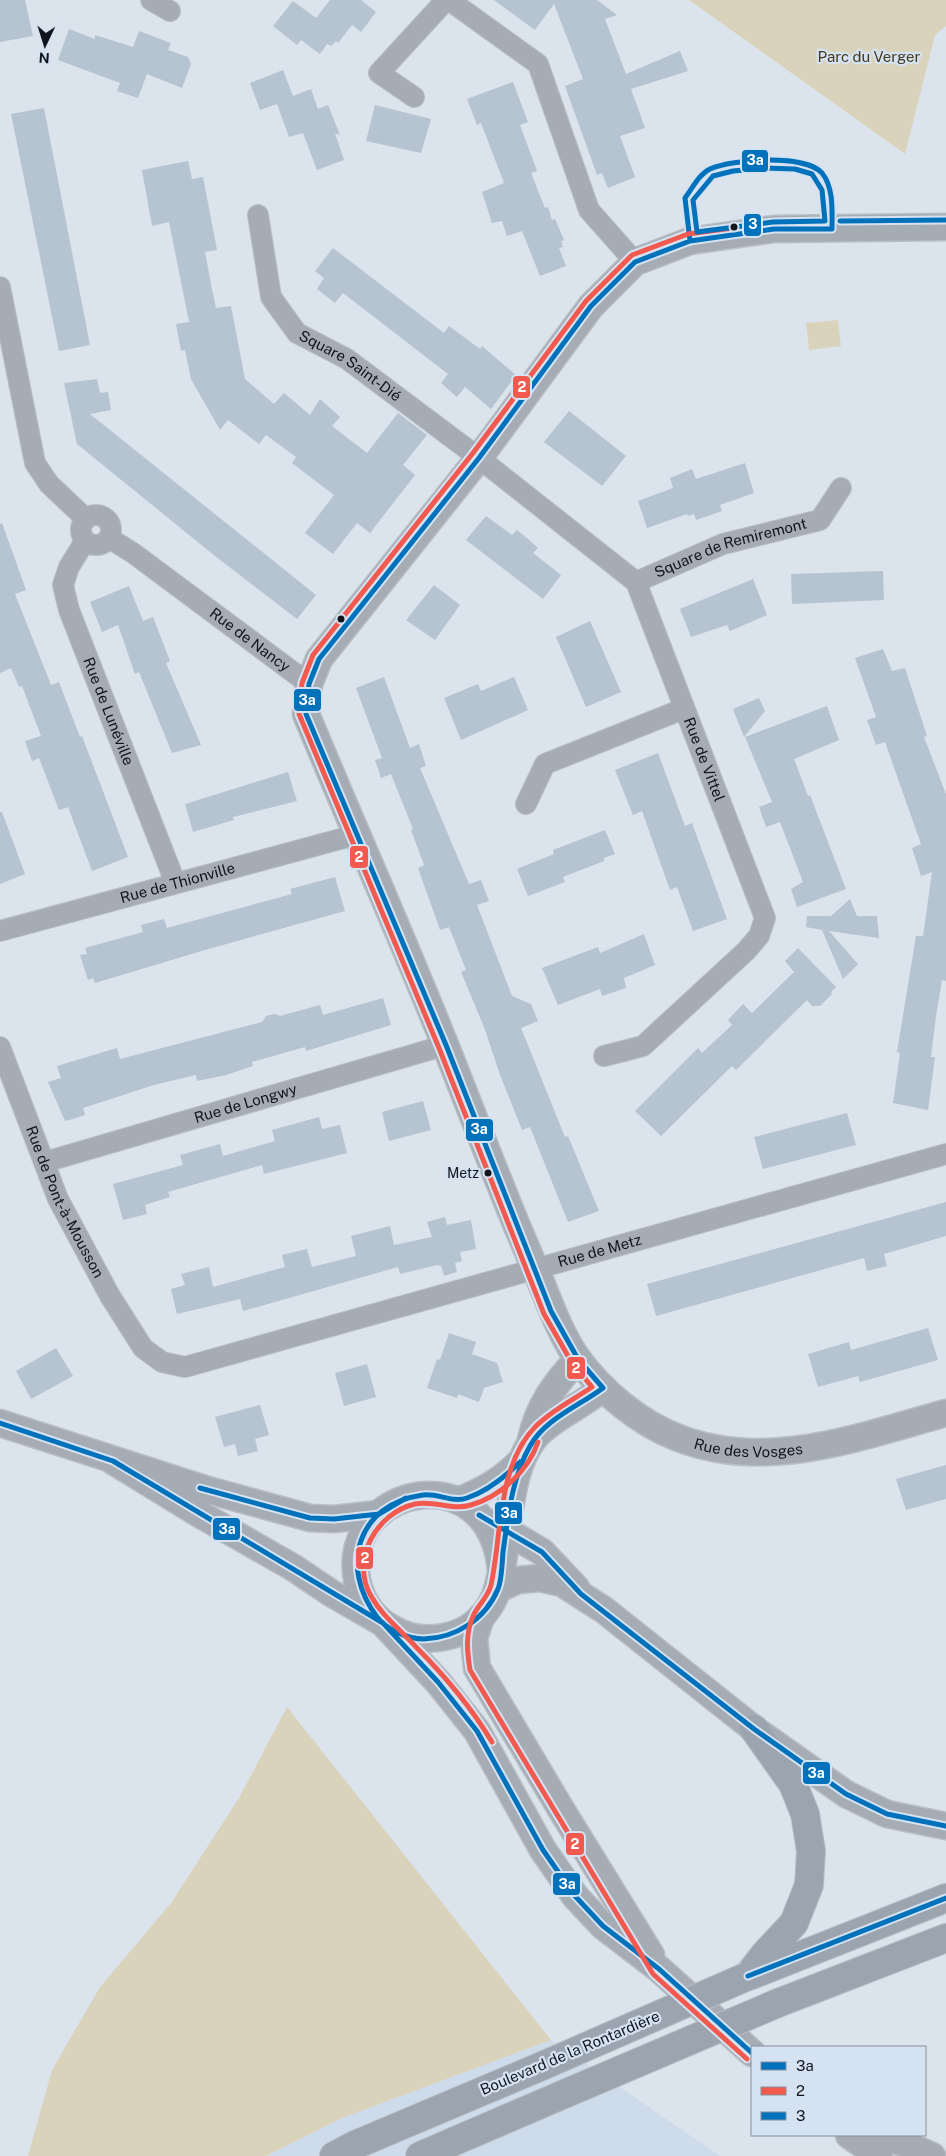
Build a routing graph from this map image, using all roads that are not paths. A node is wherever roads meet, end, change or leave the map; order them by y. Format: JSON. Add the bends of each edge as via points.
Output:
{"nodes":[{"id":1,"x":151,"y":0,"type":"edge"},
{"id":2,"x":447,"y":0,"type":"edge"},
{"id":3,"x":170,"y":11,"type":"dead end"},
{"id":4,"x":414,"y":97,"type":"dead end"},
{"id":5,"x":258,"y":216,"type":"dead end"},
{"id":6,"x":946,"y":227,"type":"edge"},
{"id":7,"x":636,"y":262,"type":"junction"},
{"id":8,"x":0,"y":287,"type":"edge"},
{"id":9,"x":480,"y":458,"type":"junction"},
{"id":10,"x":841,"y":488,"type":"dead end"},
{"id":11,"x":86,"y":519,"type":"junction"},
{"id":12,"x":109,"y":538,"type":"junction"},
{"id":13,"x":85,"y":541,"type":"junction"},
{"id":14,"x":636,"y":582,"type":"junction"},
{"id":15,"x":309,"y":684,"type":"junction"},
{"id":16,"x":683,"y":710,"type":"junction"},
{"id":17,"x":526,"y":804,"type":"dead end"},
{"id":18,"x":355,"y":835,"type":"junction"},
{"id":19,"x":175,"y":882,"type":"junction"},
{"id":20,"x":0,"y":931,"type":"edge"},
{"id":21,"x":446,"y":1045,"type":"junction"},
{"id":22,"x":0,"y":1047,"type":"edge"},
{"id":23,"x":604,"y":1056,"type":"dead end"},
{"id":24,"x":946,"y":1154,"type":"edge"},
{"id":25,"x":45,"y":1162,"type":"junction"},
{"id":26,"x":535,"y":1269,"type":"junction"},
{"id":27,"x":143,"y":1348,"type":"joint"},
{"id":28,"x":578,"y":1359,"type":"junction"},
{"id":29,"x":603,"y":1388,"type":"junction"},
{"id":30,"x":946,"y":1413,"type":"edge"},
{"id":31,"x":0,"y":1423,"type":"edge"},
{"id":32,"x":525,"y":1453,"type":"junction"},
{"id":33,"x":114,"y":1461,"type":"junction"},
{"id":34,"x":469,"y":1508,"type":"junction"},
{"id":35,"x":379,"y":1514,"type":"junction"},
{"id":36,"x":508,"y":1531,"type":"junction"},
{"id":37,"x":500,"y":1580,"type":"junction"},
{"id":38,"x":581,"y":1594,"type":"junction"},
{"id":39,"x":481,"y":1617,"type":"junction"},
{"id":40,"x":382,"y":1623,"type":"junction"},
{"id":41,"x":754,"y":1729,"type":"junction"},
{"id":42,"x":946,"y":1826,"type":"edge"},
{"id":43,"x":946,"y":1898,"type":"edge"},
{"id":44,"x":946,"y":1938,"type":"edge"},
{"id":45,"x":946,"y":1952,"type":"edge"},
{"id":46,"x":894,"y":1959,"type":"junction"},
{"id":47,"x":659,"y":1969,"type":"junction"},
{"id":48,"x":748,"y":1976,"type":"junction"},
{"id":49,"x":751,"y":2052,"type":"edge"},
{"id":50,"x":850,"y":2136,"type":"edge"},
{"id":51,"x":886,"y":2136,"type":"edge"},
{"id":52,"x":334,"y":2156,"type":"edge"},
{"id":53,"x":420,"y":2156,"type":"edge"},
{"id":54,"x":879,"y":2156,"type":"edge"},
{"id":55,"x":932,"y":2156,"type":"edge"}],
"edges":[{"from":1,"to":3,"type":"street"},
{"from":2,"to":4,"type":"street","via":[[378,73]]},
{"from":2,"to":7,"type":"street","via":[[538,64],[589,210]]},
{"from":5,"to":9,"type":"street","name":"Square Saint-Dié","via":[[271,297],[297,333],[347,359]]},
{"from":6,"to":7,"type":"street","via":[[774,229],[690,241]]},
{"from":7,"to":9,"type":"street","via":[[591,306]]},
{"from":8,"to":11,"type":"street","via":[[35,463],[49,484]]},
{"from":9,"to":14,"type":"street"},
{"from":9,"to":15,"type":"street","via":[[319,659]]},
{"from":10,"to":14,"type":"street","name":"Square de Remiremont","via":[[820,520],[723,544]]},
{"from":11,"to":12,"type":"street","via":[[99,515],[108,520],[112,529]]},
{"from":11,"to":13,"type":"street","via":[[81,527]]},
{"from":12,"to":13,"type":"street","via":[[98,546]]},
{"from":12,"to":15,"type":"street","name":"Rue de Nancy"},
{"from":13,"to":19,"type":"street","name":"Rue de Lunéville","via":[[69,567],[63,585]]},
{"from":14,"to":16,"type":"street","name":"Rue de Vittel"},
{"from":15,"to":18,"type":"street","via":[[306,714]]},
{"from":16,"to":17,"type":"street","via":[[545,764]]},
{"from":16,"to":23,"type":"street","name":"Rue de Vittel","via":[[765,918],[759,936],[746,950],[643,1046]]},
{"from":18,"to":19,"type":"street","name":"Rue de Thionville"},
{"from":18,"to":21,"type":"street"},
{"from":19,"to":20,"type":"street","name":"Rue de Thionville"},
{"from":21,"to":25,"type":"street","name":"Rue de Longwy"},
{"from":21,"to":26,"type":"street"},
{"from":22,"to":25,"type":"street","name":"Rue de Pont-à-Mousson"},
{"from":24,"to":26,"type":"street","name":"Rue de Metz"},
{"from":25,"to":27,"type":"street","name":"Rue de Pont-à-Mousson","via":[[62,1207],[110,1296]]},
{"from":26,"to":27,"type":"street","name":"Rue de Metz","via":[[185,1367],[162,1362]]},
{"from":26,"to":28,"type":"street","via":[[551,1311]]},
{"from":28,"to":29,"type":"street","name":"Rue des Vosges"},
{"from":28,"to":32,"type":"street","via":[[544,1400]]},
{"from":29,"to":30,"type":"street","name":"Rue des Vosges","via":[[640,1417],[673,1436],[706,1448],[741,1454],[794,1451],[849,1440]]},
{"from":29,"to":32,"type":"street","via":[[554,1420]]},
{"from":31,"to":33,"type":"street"},
{"from":32,"to":34,"type":"street","via":[[505,1478],[491,1486]]},
{"from":32,"to":36,"type":"street","via":[[514,1487]]},
{"from":33,"to":35,"type":"street","via":[[310,1518]]},
{"from":33,"to":40,"type":"street"},
{"from":34,"to":35,"type":"street","via":[[442,1496],[425,1494],[408,1497]]},
{"from":34,"to":36,"type":"street"},
{"from":34,"to":37,"type":"street","via":[[492,1531],[499,1550]]},
{"from":35,"to":40,"type":"street","via":[[366,1530],[358,1549],[356,1570],[359,1590],[368,1608]]},
{"from":36,"to":37,"type":"street"},
{"from":36,"to":38,"type":"street","via":[[542,1552]]},
{"from":37,"to":38,"type":"street","via":[[540,1578],[562,1583]]},
{"from":37,"to":39,"type":"street","via":[[491,1604]]},
{"from":38,"to":41,"type":"street"},
{"from":39,"to":40,"type":"street","via":[[464,1631],[444,1638],[422,1640],[401,1635]]},
{"from":39,"to":47,"type":"street","via":[[474,1638],[478,1668]]},
{"from":40,"to":47,"type":"street","via":[[438,1682],[478,1731],[543,1850],[575,1896],[603,1926]]},
{"from":41,"to":42,"type":"street","via":[[846,1794],[887,1814]]},
{"from":41,"to":48,"type":"main road","via":[[793,1784],[806,1814],[811,1851],[809,1885],[794,1923]]},
{"from":43,"to":48,"type":"main road","name":"Boulevard de la Rontardière"},
{"from":44,"to":46,"type":"main road"},
{"from":45,"to":46,"type":"main road"},
{"from":46,"to":53,"type":"main road","bridge":true,"via":[[778,2004]]},
{"from":47,"to":49,"type":"street"},
{"from":48,"to":52,"type":"main road","name":"Boulevard de la Rontardière","bridge":true},
{"from":50,"to":54,"type":"street"},
{"from":51,"to":55,"type":"street"}]}
